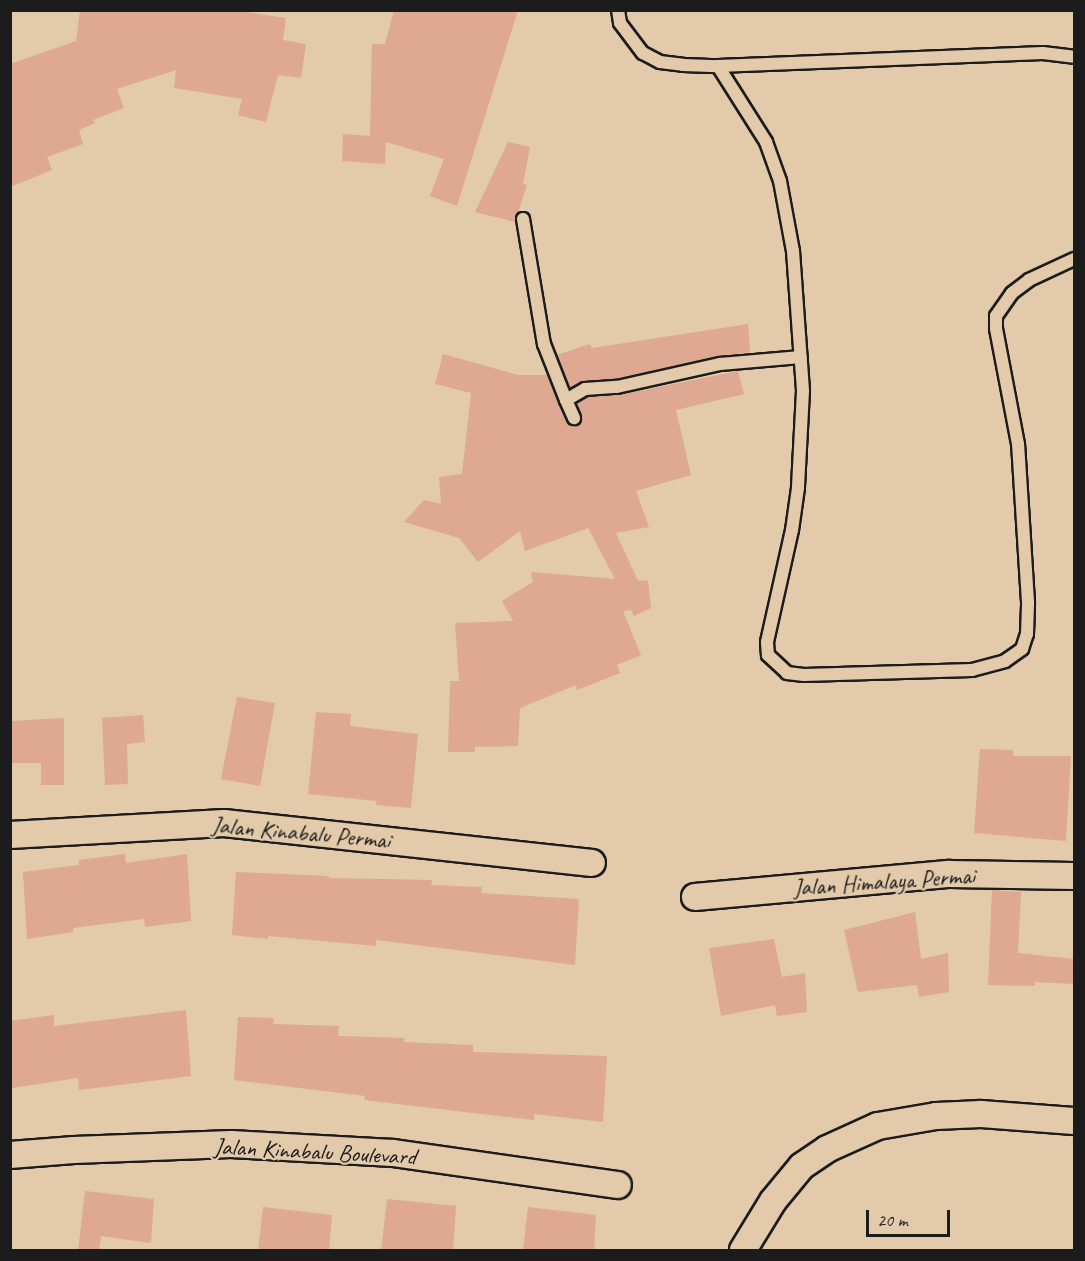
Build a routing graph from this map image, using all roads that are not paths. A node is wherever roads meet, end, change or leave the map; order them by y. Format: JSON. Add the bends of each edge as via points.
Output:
{"nodes":[{"id":1,"x":618,"y":10,"type":"edge"},
{"id":2,"x":1074,"y":57,"type":"edge"},
{"id":3,"x":718,"y":66,"type":"junction"},
{"id":4,"x":523,"y":219,"type":"dead end"},
{"id":5,"x":1074,"y":259,"type":"edge"},
{"id":6,"x":801,"y":357,"type":"junction"},
{"id":7,"x":566,"y":400,"type":"junction"},
{"id":8,"x":574,"y":418,"type":"dead end"},
{"id":9,"x":10,"y":835,"type":"edge"},
{"id":10,"x":592,"y":863,"type":"dead end"},
{"id":11,"x":1074,"y":876,"type":"edge"},
{"id":12,"x":695,"y":897,"type":"dead end"},
{"id":13,"x":1074,"y":1121,"type":"edge"},
{"id":14,"x":10,"y":1155,"type":"edge"},
{"id":15,"x":618,"y":1185,"type":"dead end"},
{"id":16,"x":743,"y":1251,"type":"edge"}],
"edges":[{"from":1,"to":3,"type":"lane","via":[[632,40],[660,62]]},
{"from":2,"to":3,"type":"lane","via":[[1043,53]]},
{"from":3,"to":6,"type":"lane","via":[[766,142],[780,181],[793,251]]},
{"from":4,"to":7,"type":"lane","via":[[544,344]]},
{"from":5,"to":6,"type":"lane","via":[[1029,280],[1012,293],[996,316],[1018,444],[1028,602],[1027,634],[1022,649],[1005,661],[972,670],[804,675],[787,673],[768,655],[767,642],[798,488]]},
{"from":6,"to":7,"type":"lane","via":[[731,362],[616,387],[585,389]]},
{"from":7,"to":8,"type":"lane"},
{"from":9,"to":10,"type":"street","name":"Jalan Kinabalu Permai","via":[[224,823]]},
{"from":11,"to":12,"type":"street","name":"Jalan Himalaya Permai","via":[[950,874]]},
{"from":13,"to":16,"type":"street","via":[[981,1114],[936,1116],[878,1126],[827,1149],[802,1166],[773,1201]]},
{"from":14,"to":15,"type":"street","name":"Jalan Kinabalu Boulevard","via":[[231,1144],[393,1153]]}]}
